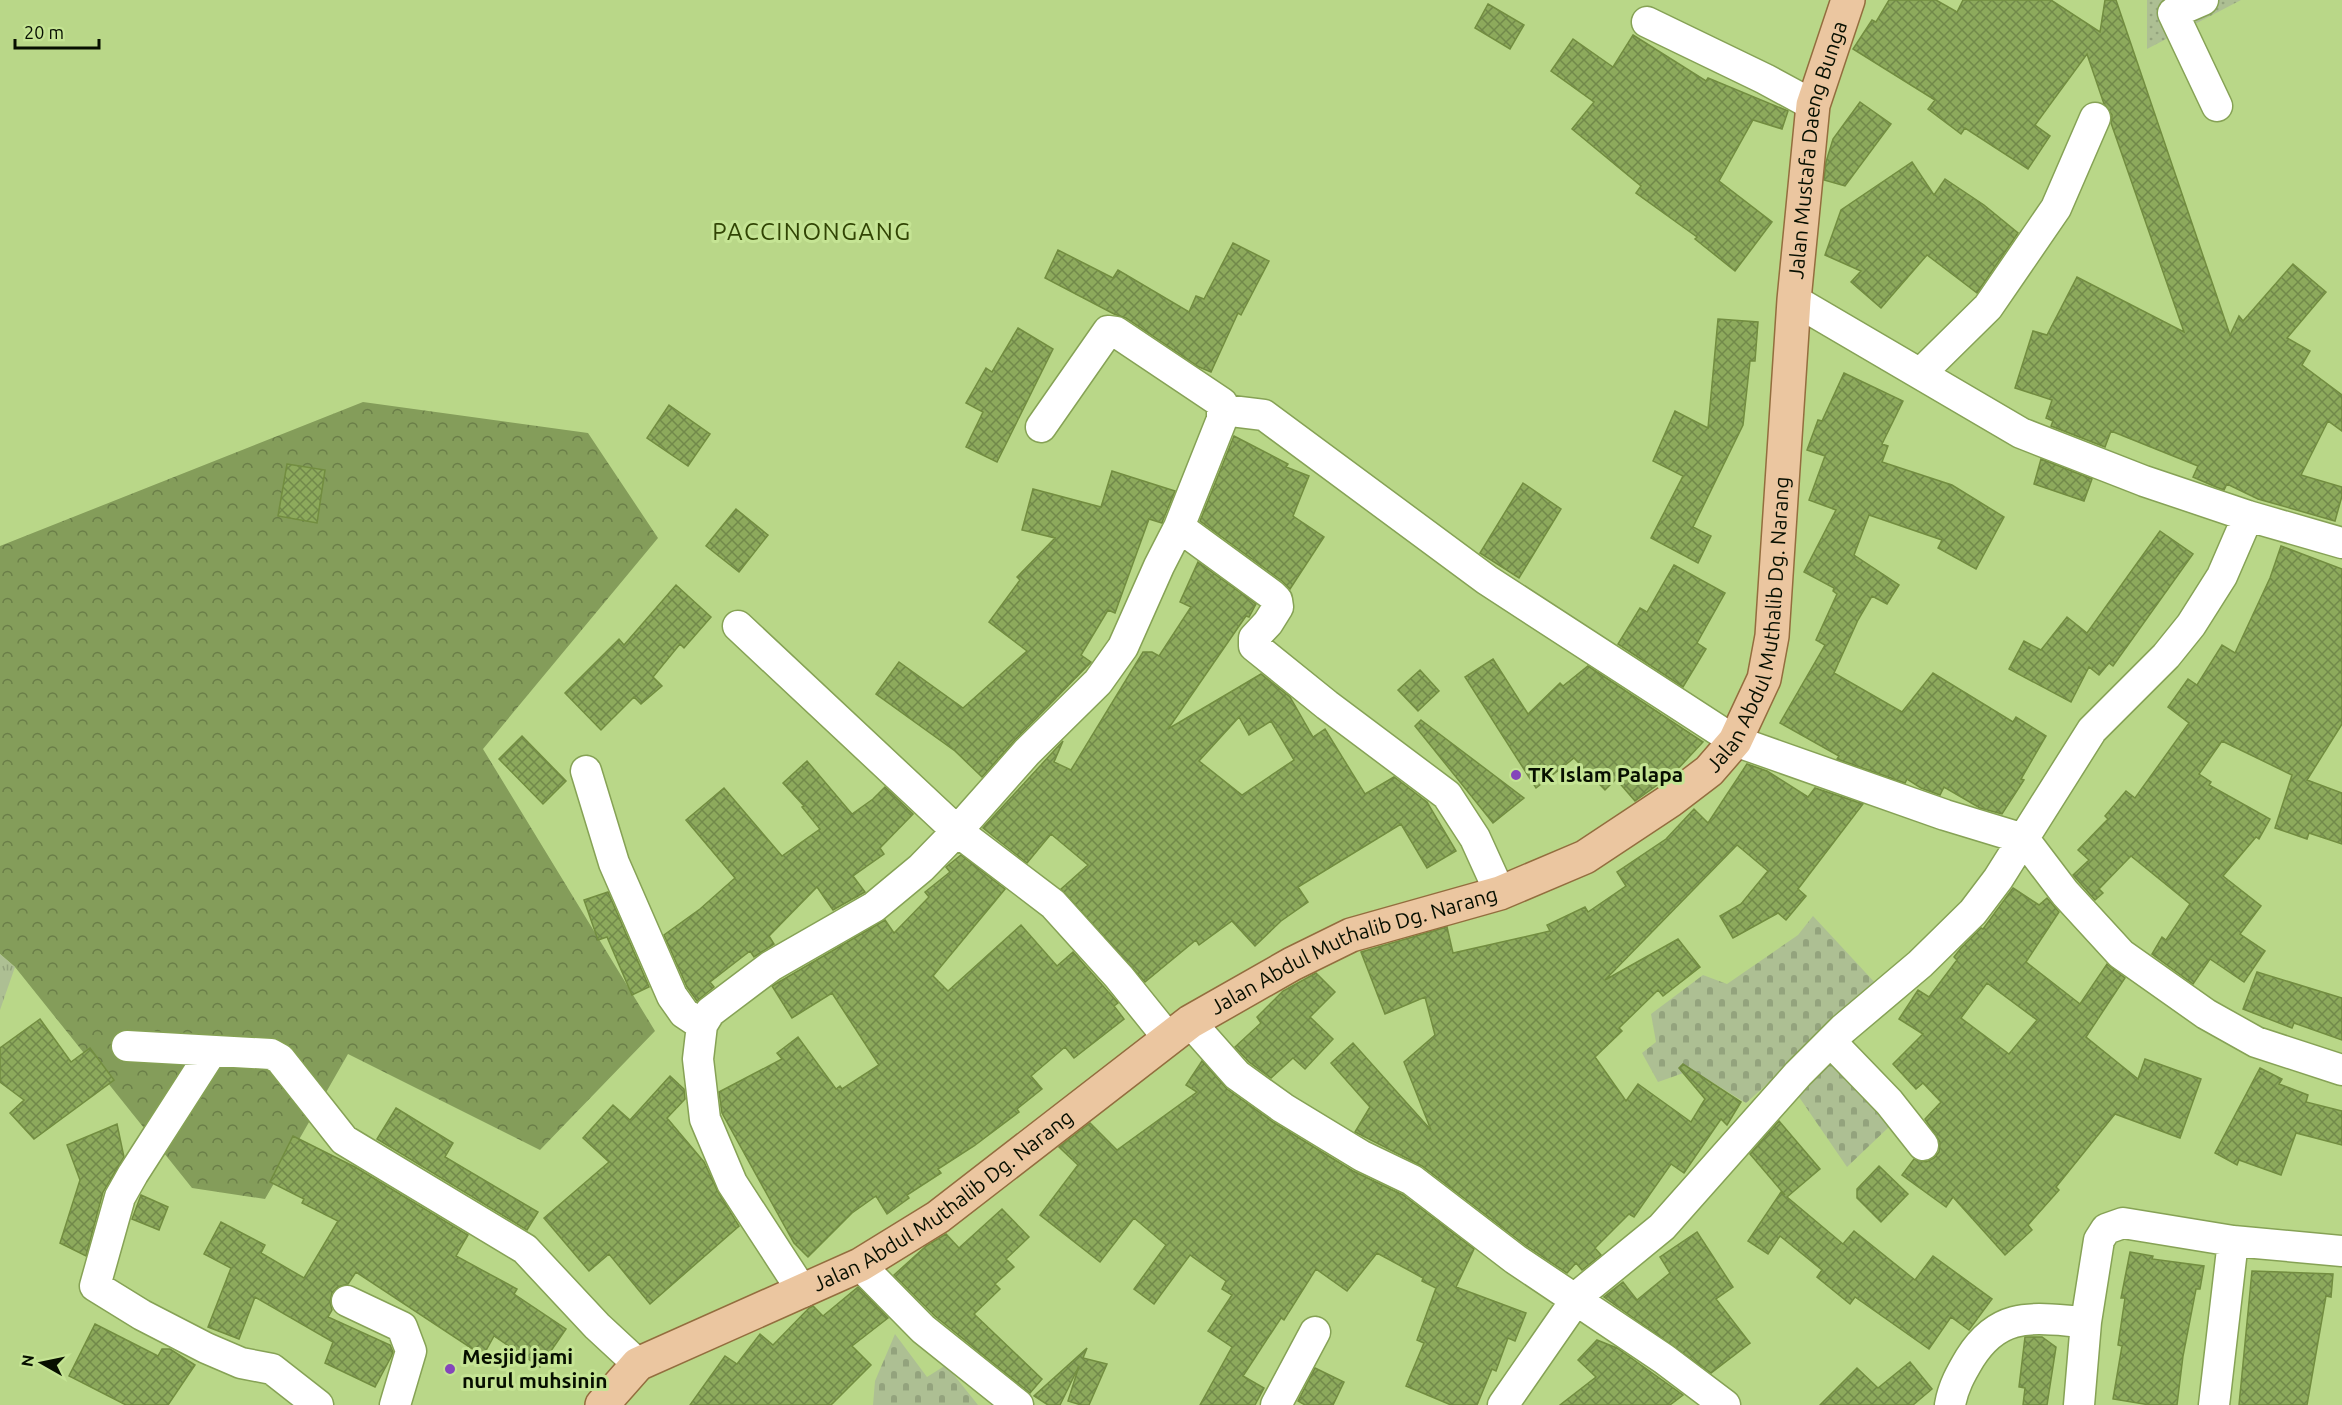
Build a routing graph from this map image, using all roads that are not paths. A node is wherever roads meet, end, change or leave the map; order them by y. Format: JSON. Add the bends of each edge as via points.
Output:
{"nodes":[{"id":1,"x":1848,"y":0,"type":"edge"},
{"id":2,"x":2203,"y":0,"type":"edge"},
{"id":3,"x":1647,"y":22,"type":"dead end"},
{"id":4,"x":1813,"y":105,"type":"junction"},
{"id":5,"x":2217,"y":106,"type":"dead end"},
{"id":6,"x":2094,"y":118,"type":"dead end"},
{"id":7,"x":1794,"y":300,"type":"junction"},
{"id":8,"x":1921,"y":373,"type":"junction"},
{"id":9,"x":1223,"y":410,"type":"junction"},
{"id":10,"x":1041,"y":428,"type":"dead end"},
{"id":11,"x":2247,"y":516,"type":"junction"},
{"id":12,"x":1179,"y":527,"type":"junction"},
{"id":13,"x":2342,"y":543,"type":"edge"},
{"id":14,"x":738,"y":626,"type":"dead end"},
{"id":15,"x":1735,"y":741,"type":"junction"},
{"id":16,"x":586,"y":771,"type":"dead end"},
{"id":17,"x":957,"y":831,"type":"junction"},
{"id":18,"x":2024,"y":838,"type":"junction"},
{"id":19,"x":1500,"y":893,"type":"junction"},
{"id":20,"x":702,"y":1025,"type":"junction"},
{"id":21,"x":1179,"y":1030,"type":"junction"},
{"id":22,"x":1831,"y":1042,"type":"junction"},
{"id":23,"x":127,"y":1046,"type":"dead end"},
{"id":24,"x":212,"y":1051,"type":"junction"},
{"id":25,"x":2342,"y":1070,"type":"edge"},
{"id":26,"x":1923,"y":1145,"type":"dead end"},
{"id":27,"x":2233,"y":1241,"type":"junction"},
{"id":28,"x":2342,"y":1251,"type":"edge"},
{"id":29,"x":860,"y":1265,"type":"junction"},
{"id":30,"x":803,"y":1292,"type":"junction"},
{"id":31,"x":347,"y":1301,"type":"dead end"},
{"id":32,"x":1575,"y":1301,"type":"junction"},
{"id":33,"x":2086,"y":1322,"type":"junction"},
{"id":34,"x":1315,"y":1332,"type":"dead end"},
{"id":35,"x":638,"y":1364,"type":"junction"},
{"id":36,"x":318,"y":1405,"type":"edge"},
{"id":37,"x":395,"y":1405,"type":"edge"},
{"id":38,"x":602,"y":1405,"type":"edge"},
{"id":39,"x":1018,"y":1405,"type":"edge"},
{"id":40,"x":1276,"y":1405,"type":"edge"},
{"id":41,"x":1503,"y":1405,"type":"edge"},
{"id":42,"x":1725,"y":1405,"type":"edge"},
{"id":43,"x":1950,"y":1405,"type":"edge"},
{"id":44,"x":2079,"y":1405,"type":"edge"},
{"id":45,"x":2214,"y":1405,"type":"edge"}],
"edges":[{"from":1,"to":4,"type":"main road","name":"Jalan Mustafa Daeng Bunga"},
{"from":2,"to":5,"type":"street","via":[[2174,13]]},
{"from":3,"to":4,"type":"street"},
{"from":4,"to":7,"type":"main road","name":"Jalan Mustafa Daeng Bunga"},
{"from":6,"to":8,"type":"street","via":[[2056,208],[1988,307]]},
{"from":7,"to":8,"type":"street"},
{"from":7,"to":15,"type":"main road","name":"Jalan Abdul Muthalib Dg. Narang","via":[[1772,636],[1764,679]]},
{"from":8,"to":11,"type":"street","via":[[2021,433]]},
{"from":9,"to":10,"type":"street","via":[[1222,404],[1212,397],[1116,332],[1108,332]]},
{"from":9,"to":12,"type":"street"},
{"from":9,"to":15,"type":"street","via":[[1264,415],[1487,579]]},
{"from":11,"to":13,"type":"street"},
{"from":11,"to":18,"type":"street","via":[[2222,576],[2191,625],[2166,656],[2092,730]]},
{"from":12,"to":17,"type":"street","via":[[1123,646],[1098,682],[1027,752]]},
{"from":12,"to":19,"type":"street","via":[[1277,600],[1278,607],[1254,638],[1254,645],[1447,795],[1474,838]]},
{"from":14,"to":17,"type":"street"},
{"from":15,"to":18,"type":"street","via":[[1945,815]]},
{"from":15,"to":19,"type":"main road","name":"Jalan Abdul Muthalib Dg. Narang","via":[[1709,771],[1585,857]]},
{"from":16,"to":20,"type":"street","via":[[614,863],[672,996],[684,1013]]},
{"from":17,"to":20,"type":"street","via":[[874,907],[771,966],[710,1012]]},
{"from":17,"to":21,"type":"street","via":[[1053,904],[1119,977]]},
{"from":18,"to":22,"type":"street","via":[[1973,912]]},
{"from":18,"to":25,"type":"street","via":[[2065,893],[2121,954],[2206,1014],[2256,1042]]},
{"from":19,"to":21,"type":"main road","name":"Jalan Abdul Muthalib Dg. Narang","via":[[1351,935],[1292,964]]},
{"from":20,"to":30,"type":"street","via":[[698,1059],[705,1119],[732,1183]]},
{"from":21,"to":29,"type":"main road","name":"Jalan Abdul Muthalib Dg. Narang","via":[[938,1217]]},
{"from":21,"to":32,"type":"street","via":[[1283,1108],[1362,1156],[1412,1180]]},
{"from":22,"to":26,"type":"street","via":[[1889,1102]]},
{"from":22,"to":32,"type":"street","via":[[1662,1227]]},
{"from":23,"to":24,"type":"street"},
{"from":24,"to":35,"type":"street","via":[[271,1054],[280,1059],[344,1140],[525,1249]]},
{"from":24,"to":36,"type":"street","via":[[120,1197],[95,1286],[206,1348],[241,1363],[272,1369]]},
{"from":27,"to":28,"type":"street"},
{"from":27,"to":33,"type":"street","via":[[2123,1223],[2106,1229],[2099,1240]]},
{"from":27,"to":45,"type":"street"},
{"from":29,"to":30,"type":"main road","name":"Jalan Abdul Muthalib Dg. Narang"},
{"from":29,"to":39,"type":"street","via":[[923,1329]]},
{"from":30,"to":35,"type":"main road","name":"Jalan Abdul Muthalib Dg. Narang"},
{"from":31,"to":37,"type":"street","via":[[402,1327],[407,1335],[411,1351]]},
{"from":32,"to":41,"type":"street"},
{"from":32,"to":42,"type":"street","via":[[1664,1359]]},
{"from":33,"to":43,"type":"street","via":[[2033,1318],[2004,1324],[1979,1343],[1960,1374]]},
{"from":33,"to":44,"type":"street"},
{"from":34,"to":40,"type":"street"},
{"from":35,"to":38,"type":"main road","name":"Jalan Abdul Muthalib Dg. Narang"}]}
